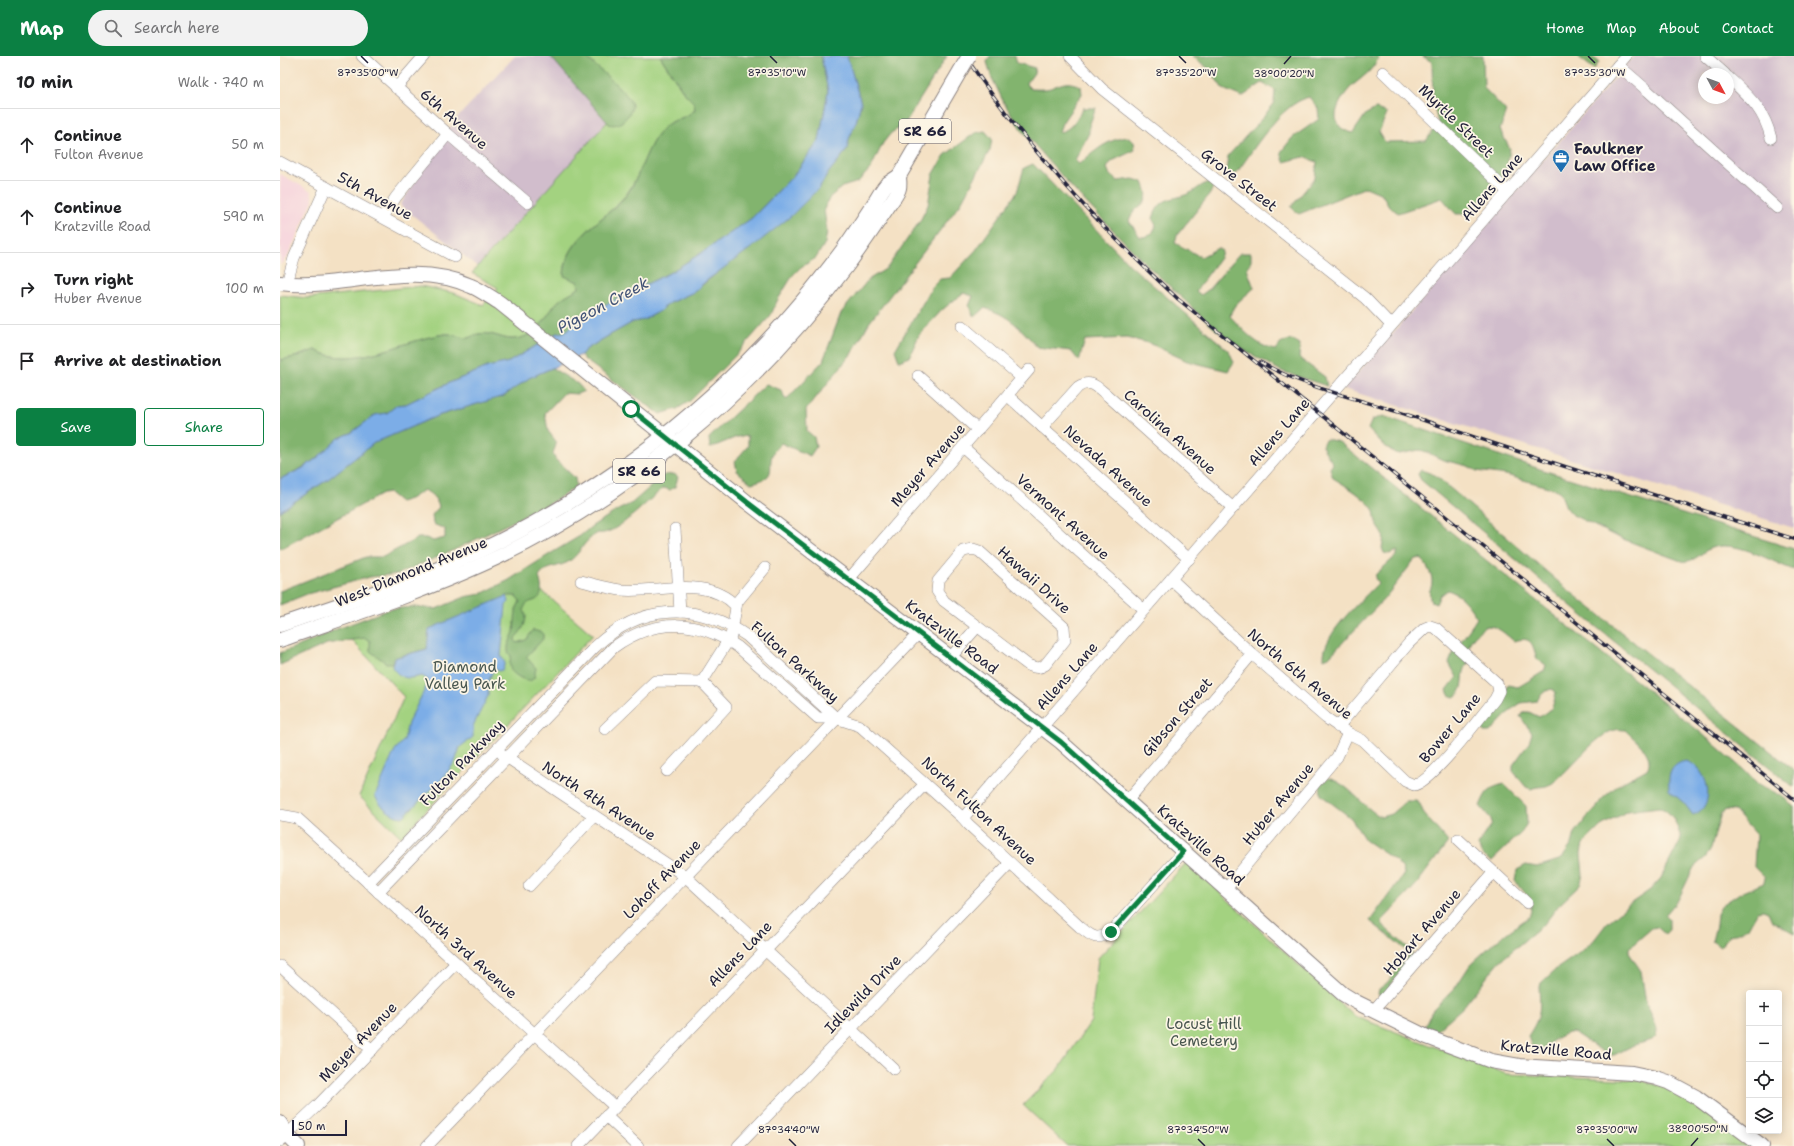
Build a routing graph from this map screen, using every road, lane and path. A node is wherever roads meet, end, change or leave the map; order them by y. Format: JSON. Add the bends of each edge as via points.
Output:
{"nodes":[{"id":1,"x":362,"y":56,"type":"edge"},
{"id":2,"x":424,"y":56,"type":"edge"},
{"id":3,"x":969,"y":56,"type":"edge"},
{"id":4,"x":1070,"y":56,"type":"edge"},
{"id":5,"x":1626,"y":56,"type":"edge"},
{"id":6,"x":1705,"y":56,"type":"edge"},
{"id":7,"x":1618,"y":65,"type":"junction"},
{"id":8,"x":1718,"y":68,"type":"edge"},
{"id":9,"x":1383,"y":72,"type":"dead end"},
{"id":10,"x":1734,"y":83,"type":"edge"},
{"id":11,"x":396,"y":88,"type":"junction"},
{"id":12,"x":448,"y":134,"type":"junction"},
{"id":13,"x":1771,"y":138,"type":"dead end"},
{"id":14,"x":280,"y":162,"type":"edge"},
{"id":15,"x":326,"y":187,"type":"junction"},
{"id":16,"x":1508,"y":192,"type":"junction"},
{"id":17,"x":528,"y":203,"type":"dead end"},
{"id":18,"x":1776,"y":208,"type":"dead end"},
{"id":19,"x":383,"y":217,"type":"junction"},
{"id":20,"x":455,"y":257,"type":"dead end"},
{"id":21,"x":284,"y":283,"type":"edge"},
{"id":22,"x":1392,"y":325,"type":"junction"},
{"id":23,"x":962,"y":326,"type":"dead end"},
{"id":24,"x":918,"y":376,"type":"dead end"},
{"id":25,"x":1008,"y":396,"type":"junction"},
{"id":26,"x":1042,"y":427,"type":"junction"},
{"id":27,"x":978,"y":430,"type":"junction"},
{"id":28,"x":670,"y":440,"type":"junction"},
{"id":29,"x":963,"y":447,"type":"junction"},
{"id":30,"x":1233,"y":508,"type":"junction"},
{"id":31,"x":675,"y":529,"type":"dead end"},
{"id":32,"x":1188,"y":559,"type":"junction"},
{"id":33,"x":765,"y":568,"type":"dead end"},
{"id":34,"x":849,"y":579,"type":"junction"},
{"id":35,"x":1171,"y":579,"type":"junction"},
{"id":36,"x":581,"y":581,"type":"dead end"},
{"id":37,"x":679,"y":587,"type":"junction"},
{"id":38,"x":736,"y":606,"type":"junction"},
{"id":39,"x":1144,"y":610,"type":"junction"},
{"id":40,"x":680,"y":612,"type":"junction"},
{"id":41,"x":280,"y":625,"type":"edge"},
{"id":42,"x":732,"y":627,"type":"junction"},
{"id":43,"x":977,"y":627,"type":"junction"},
{"id":44,"x":919,"y":633,"type":"junction"},
{"id":45,"x":280,"y":640,"type":"edge"},
{"id":46,"x":728,"y":640,"type":"junction"},
{"id":47,"x":1252,"y":654,"type":"junction"},
{"id":48,"x":951,"y":658,"type":"junction"},
{"id":49,"x":702,"y":682,"type":"junction"},
{"id":50,"x":836,"y":718,"type":"junction"},
{"id":51,"x":1338,"y":727,"type":"junction"},
{"id":52,"x":1042,"y":728,"type":"junction"},
{"id":53,"x":605,"y":729,"type":"dead end"},
{"id":54,"x":1348,"y":733,"type":"junction"},
{"id":55,"x":497,"y":750,"type":"junction"},
{"id":56,"x":507,"y":758,"type":"junction"},
{"id":57,"x":667,"y":771,"type":"dead end"},
{"id":58,"x":925,"y":784,"type":"junction"},
{"id":59,"x":1414,"y":786,"type":"joint"},
{"id":60,"x":1127,"y":801,"type":"junction"},
{"id":61,"x":280,"y":815,"type":"edge"},
{"id":62,"x":594,"y":816,"type":"junction"},
{"id":63,"x":963,"y":818,"type":"junction"},
{"id":64,"x":1458,"y":839,"type":"dead end"},
{"id":65,"x":1183,"y":852,"type":"junction"},
{"id":66,"x":1010,"y":863,"type":"junction"},
{"id":67,"x":1493,"y":873,"type":"junction"},
{"id":68,"x":685,"y":876,"type":"junction"},
{"id":69,"x":368,"y":883,"type":"junction"},
{"id":70,"x":529,"y":886,"type":"dead end"},
{"id":71,"x":1225,"y":890,"type":"junction"},
{"id":72,"x":378,"y":892,"type":"junction"},
{"id":73,"x":1527,"y":902,"type":"dead end"},
{"id":74,"x":765,"y":949,"type":"junction"},
{"id":75,"x":456,"y":963,"type":"junction"},
{"id":76,"x":280,"y":966,"type":"edge"},
{"id":77,"x":1373,"y":1011,"type":"junction"},
{"id":78,"x":851,"y":1029,"type":"junction"},
{"id":79,"x":534,"y":1034,"type":"junction"},
{"id":80,"x":372,"y":1050,"type":"junction"},
{"id":81,"x":894,"y":1069,"type":"dead end"},
{"id":82,"x":615,"y":1107,"type":"junction"},
{"id":83,"x":606,"y":1116,"type":"junction"},
{"id":84,"x":282,"y":1133,"type":"edge"},
{"id":85,"x":298,"y":1146,"type":"edge"},
{"id":86,"x":427,"y":1146,"type":"edge"},
{"id":87,"x":578,"y":1146,"type":"edge"},
{"id":88,"x":638,"y":1146,"type":"edge"},
{"id":89,"x":738,"y":1146,"type":"edge"},
{"id":90,"x":1762,"y":1146,"type":"edge"}],
"edges":[{"from":1,"to":11,"type":"street","name":"6th Avenue"},
{"from":2,"to":11,"type":"street"},
{"from":3,"to":28,"type":"main road","name":"West Diamond Avenue","number":"SR 66","bridge":true,"via":[[899,176],[886,185],[819,281],[780,327]]},
{"from":4,"to":22,"type":"street","name":"Grove Street","via":[[1102,90],[1365,298]]},
{"from":5,"to":7,"type":"street","name":"Allens Lane"},
{"from":6,"to":8,"type":"street"},
{"from":7,"to":16,"type":"street","name":"Allens Lane"},
{"from":7,"to":18,"type":"street"},
{"from":9,"to":16,"type":"street","name":"Myrtle Street"},
{"from":10,"to":13,"type":"street","via":[[1756,104],[1768,126]]},
{"from":11,"to":12,"type":"street","name":"6th Avenue"},
{"from":12,"to":17,"type":"street","name":"6th Avenue"},
{"from":12,"to":19,"type":"street","via":[[396,197]]},
{"from":14,"to":15,"type":"street","name":"5th Avenue"},
{"from":15,"to":19,"type":"street","name":"5th Avenue"},
{"from":15,"to":21,"type":"street"},
{"from":16,"to":22,"type":"street","name":"Allens Lane"},
{"from":19,"to":20,"type":"street","name":"5th Avenue"},
{"from":21,"to":28,"type":"main road","name":"Kratzville Road","via":[[315,284],[411,274],[447,278],[471,286],[500,303]]},
{"from":22,"to":30,"type":"street","name":"Allens Lane"},
{"from":23,"to":25,"type":"street","name":"Meyer Avenue","via":[[1026,374]]},
{"from":24,"to":27,"type":"street"},
{"from":25,"to":26,"type":"street","name":"Nevada Avenue"},
{"from":25,"to":27,"type":"street","name":"Meyer Avenue"},
{"from":26,"to":30,"type":"street","name":"Carolina Avenue","via":[[1078,387],[1085,384],[1095,385]]},
{"from":26,"to":32,"type":"street","name":"Nevada Avenue"},
{"from":27,"to":29,"type":"street","name":"Meyer Avenue"},
{"from":28,"to":34,"type":"main road","name":"Kratzville Road"},
{"from":28,"to":41,"type":"main road","name":"West Diamond Avenue","number":"SR 66","via":[[537,521],[483,549],[398,584]]},
{"from":28,"to":45,"type":"main road","name":"West Diamond Avenue","number":"SR 66","via":[[622,484],[536,537],[485,563],[395,600]]},
{"from":29,"to":34,"type":"street","name":"Meyer Avenue"},
{"from":29,"to":39,"type":"street","name":"Vermont Avenue"},
{"from":30,"to":32,"type":"street","name":"Allens Lane"},
{"from":31,"to":37,"type":"street"},
{"from":32,"to":35,"type":"street","name":"Allens Lane"},
{"from":33,"to":38,"type":"street","via":[[740,597]]},
{"from":34,"to":44,"type":"main road","name":"Kratzville Road"},
{"from":35,"to":39,"type":"street","name":"Allens Lane"},
{"from":35,"to":47,"type":"street","name":"North 6th Avenue"},
{"from":36,"to":37,"type":"street","via":[[621,590]]},
{"from":37,"to":38,"type":"street","via":[[715,592]]},
{"from":37,"to":40,"type":"street"},
{"from":38,"to":42,"type":"street"},
{"from":39,"to":52,"type":"street","name":"Allens Lane"},
{"from":40,"to":42,"type":"street","name":"Fulton Parkway","via":[[702,614]]},
{"from":40,"to":55,"type":"street","name":"Fulton Parkway","via":[[642,617],[606,636]]},
{"from":42,"to":46,"type":"street"},
{"from":42,"to":50,"type":"street","name":"Fulton Parkway","via":[[746,636]]},
{"from":43,"to":43,"type":"street","name":"Hawaii Drive","via":[[1034,668],[1045,664],[1066,637],[1066,631],[1062,626],[979,551],[973,549],[960,554],[936,586],[940,596]]},
{"from":43,"to":48,"type":"street"},
{"from":44,"to":48,"type":"main road","name":"Kratzville Road"},
{"from":44,"to":50,"type":"street","name":"Lohoff Avenue"},
{"from":46,"to":49,"type":"street"},
{"from":46,"to":50,"type":"street","name":"Fulton Parkway","via":[[818,718]]},
{"from":46,"to":56,"type":"street","name":"Fulton Parkway","via":[[699,628],[680,625],[646,630],[627,638],[604,656]]},
{"from":47,"to":51,"type":"street","name":"North 6th Avenue"},
{"from":47,"to":60,"type":"street","name":"Gibson Street"},
{"from":48,"to":52,"type":"main road","name":"Kratzville Road"},
{"from":49,"to":53,"type":"street","via":[[655,681]]},
{"from":49,"to":57,"type":"street","via":[[726,707]]},
{"from":50,"to":58,"type":"street","name":"North Fulton Avenue","via":[[860,726]]},
{"from":50,"to":68,"type":"street","name":"Lohoff Avenue"},
{"from":51,"to":54,"type":"street","name":"North 6th Avenue"},
{"from":51,"to":59,"type":"street","name":"Bower Lane","via":[[1409,643],[1426,627],[1436,628],[1497,683],[1499,691],[1430,776]]},
{"from":52,"to":60,"type":"main road","name":"Kratzville Road"},
{"from":52,"to":63,"type":"street","name":"Allens Lane"},
{"from":54,"to":59,"type":"street","name":"North 6th Avenue","via":[[1362,740],[1405,781]]},
{"from":54,"to":71,"type":"street","name":"Huber Avenue","via":[[1336,757]]},
{"from":55,"to":56,"type":"street","name":"North 4th Avenue"},
{"from":55,"to":69,"type":"street","name":"Fulton Parkway"},
{"from":56,"to":62,"type":"street","name":"North 4th Avenue"},
{"from":56,"to":72,"type":"street","name":"Fulton Parkway"},
{"from":58,"to":63,"type":"street","name":"North Fulton Avenue"},
{"from":58,"to":74,"type":"street","name":"Allens Lane"},
{"from":60,"to":65,"type":"main road","name":"Kratzville Road"},
{"from":61,"to":69,"type":"street","name":"North 3rd Avenue","via":[[297,818]]},
{"from":62,"to":68,"type":"street","name":"North 4th Avenue"},
{"from":62,"to":70,"type":"street"},
{"from":63,"to":66,"type":"street","name":"North Fulton Avenue"},
{"from":64,"to":67,"type":"street"},
{"from":65,"to":66,"type":"street","name":"North Fulton Avenue","via":[[1111,932],[1103,937],[1095,937],[1080,927]]},
{"from":65,"to":71,"type":"main road","name":"Kratzville Road"},
{"from":66,"to":78,"type":"street","name":"Idlewild Drive"},
{"from":67,"to":73,"type":"street"},
{"from":67,"to":77,"type":"street","name":"Hobart Avenue"},
{"from":68,"to":74,"type":"street","name":"North 4th Avenue"},
{"from":68,"to":79,"type":"street","name":"Lohoff Avenue"},
{"from":69,"to":72,"type":"street","name":"North 3rd Avenue"},
{"from":71,"to":77,"type":"main road","name":"Kratzville Road","via":[[1332,986]]},
{"from":72,"to":75,"type":"street","name":"North 3rd Avenue"},
{"from":74,"to":78,"type":"street","name":"North 4th Avenue"},
{"from":74,"to":82,"type":"street","name":"Allens Lane"},
{"from":75,"to":79,"type":"street","name":"North 3rd Avenue"},
{"from":75,"to":80,"type":"street","name":"Meyer Avenue"},
{"from":76,"to":80,"type":"street"},
{"from":77,"to":90,"type":"main road","name":"Kratzville Road","via":[[1427,1037],[1491,1061],[1519,1066],[1656,1078],[1696,1097]]},
{"from":78,"to":81,"type":"street"},
{"from":78,"to":89,"type":"street","name":"Idlewild Drive"},
{"from":79,"to":82,"type":"street","name":"North 3rd Avenue"},
{"from":79,"to":86,"type":"street","name":"Lohoff Avenue"},
{"from":80,"to":84,"type":"street","name":"Meyer Avenue"},
{"from":82,"to":83,"type":"street","name":"Allens Lane"},
{"from":83,"to":87,"type":"street","name":"Allens Lane"},
{"from":83,"to":88,"type":"street"},
{"from":84,"to":85,"type":"main road"}]}
